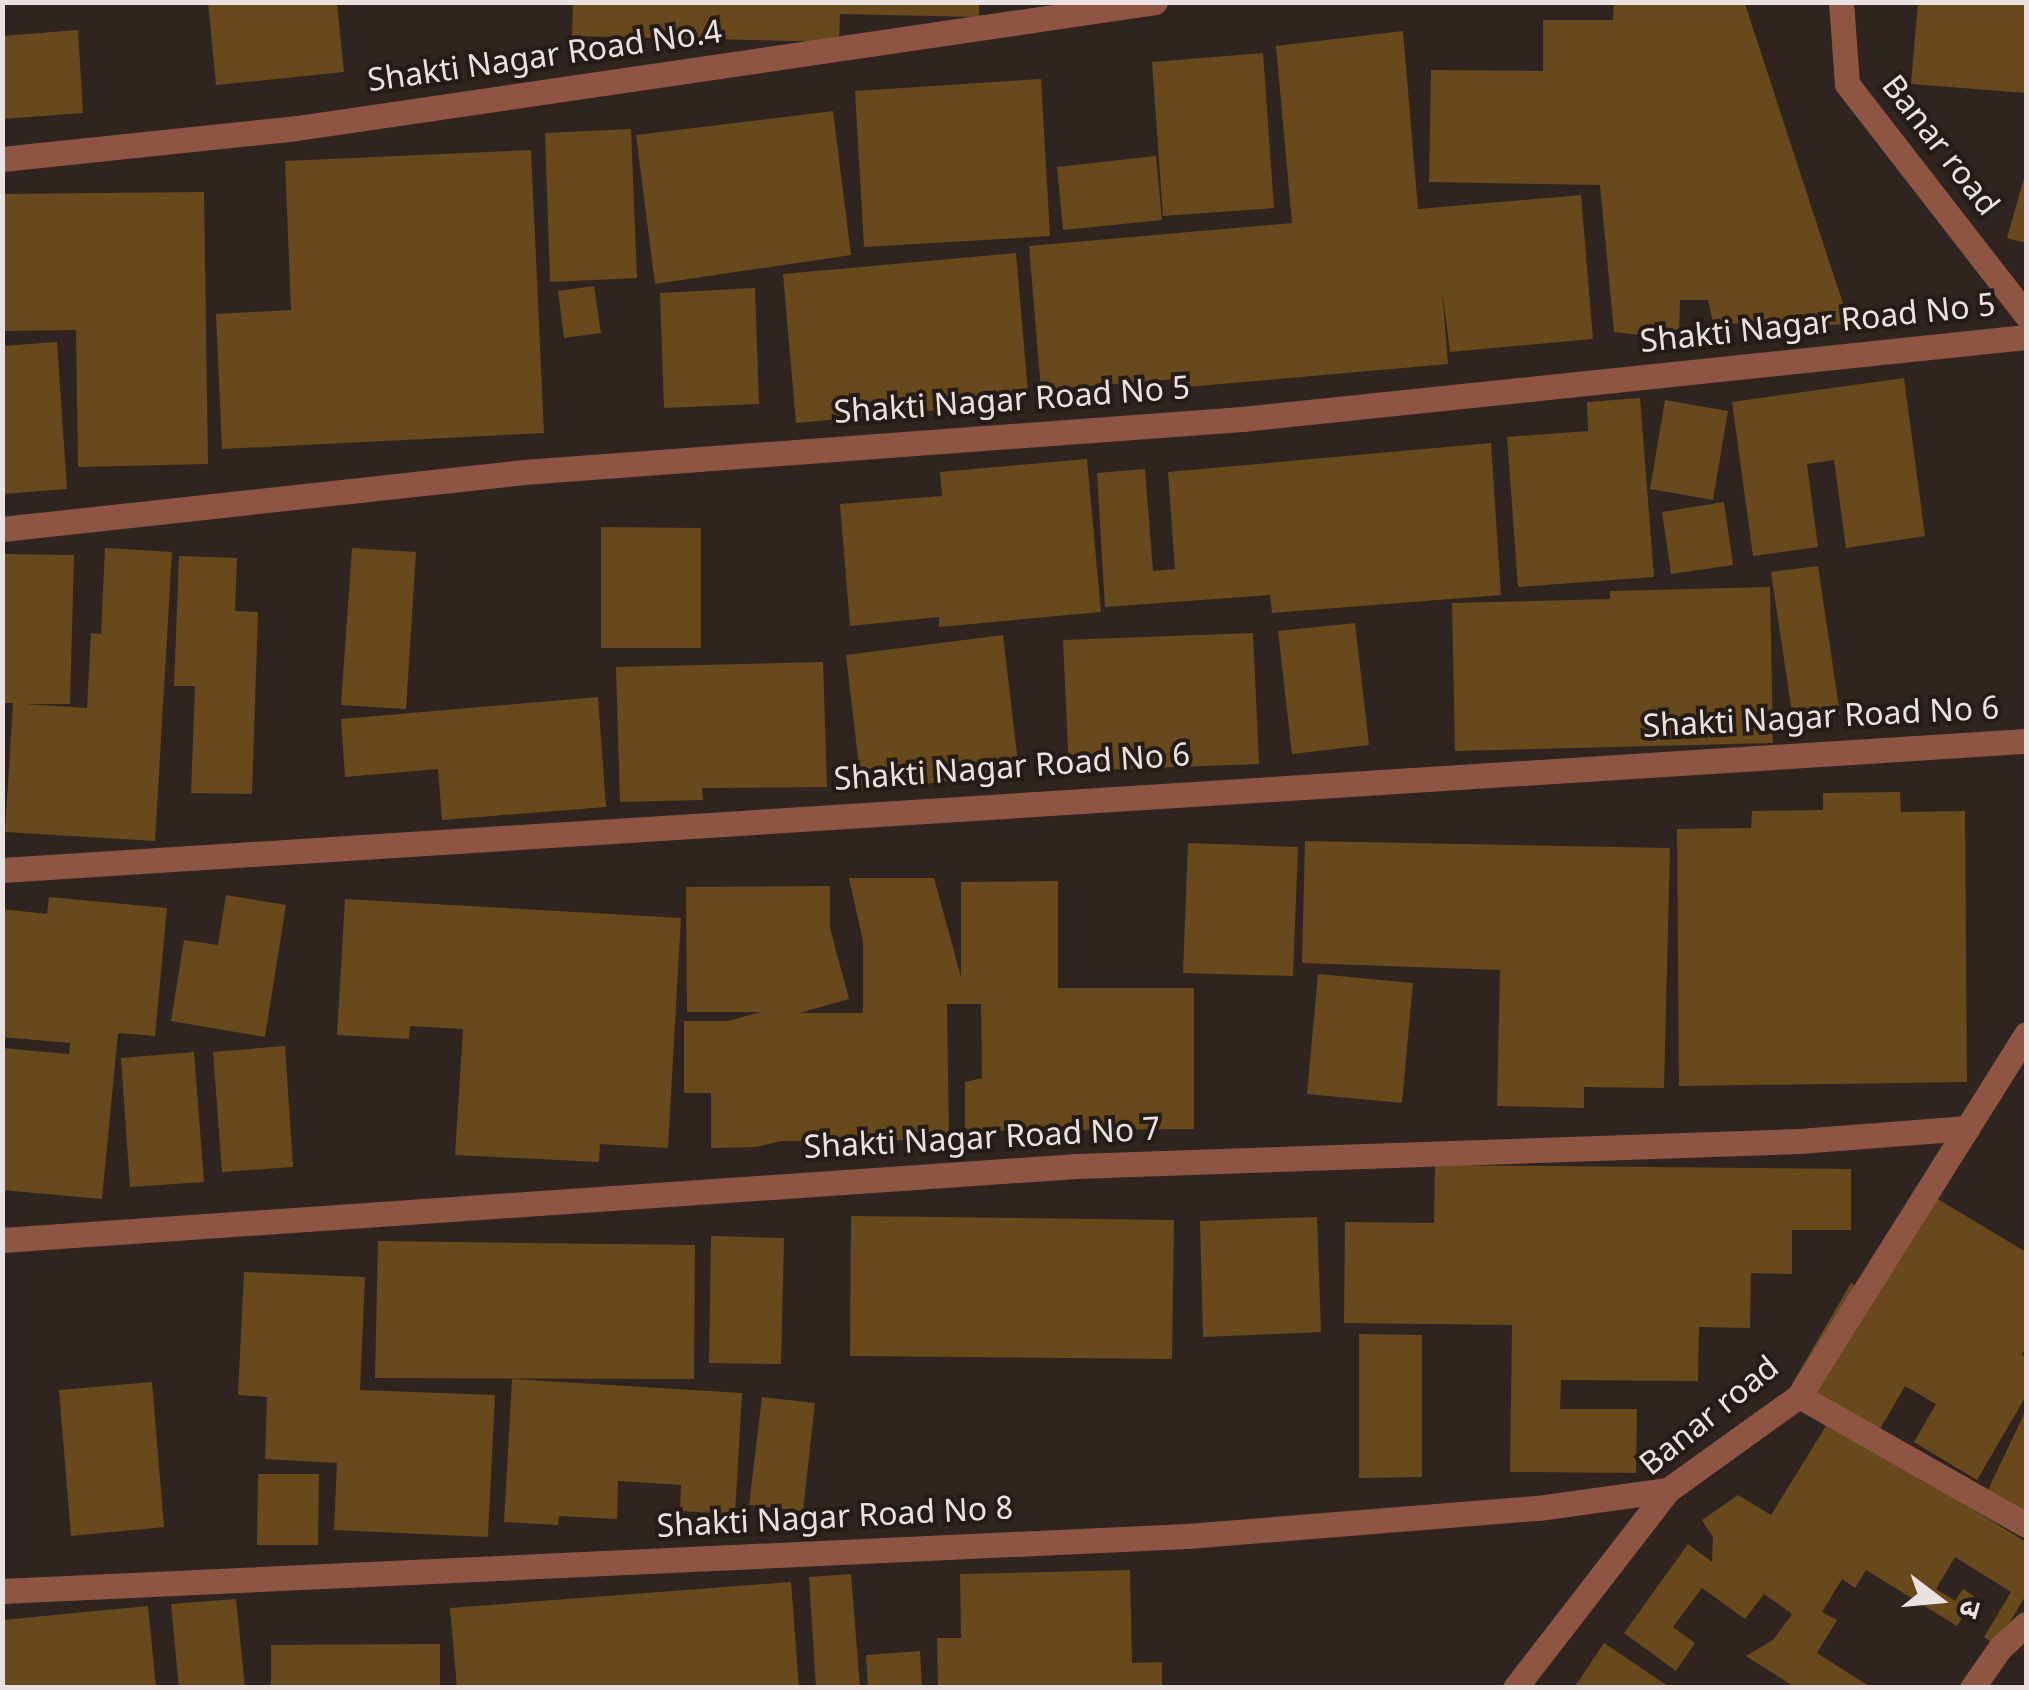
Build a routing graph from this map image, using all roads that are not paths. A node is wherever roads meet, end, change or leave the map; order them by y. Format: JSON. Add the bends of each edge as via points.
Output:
{"nodes":[{"id":1,"x":1155,"y":2,"type":"edge"},
{"id":2,"x":1841,"y":2,"type":"edge"},
{"id":3,"x":2,"y":159,"type":"edge"},
{"id":4,"x":2026,"y":315,"type":"edge"},
{"id":5,"x":2026,"y":337,"type":"edge"},
{"id":6,"x":2,"y":529,"type":"edge"},
{"id":7,"x":2026,"y":741,"type":"edge"},
{"id":8,"x":2,"y":870,"type":"edge"},
{"id":9,"x":2026,"y":1034,"type":"edge"},
{"id":10,"x":1967,"y":1128,"type":"junction"},
{"id":11,"x":2,"y":1240,"type":"edge"},
{"id":12,"x":1799,"y":1396,"type":"junction"},
{"id":13,"x":1668,"y":1490,"type":"junction"},
{"id":14,"x":2026,"y":1525,"type":"edge"},
{"id":15,"x":2,"y":1591,"type":"edge"},
{"id":16,"x":2026,"y":1624,"type":"edge"},
{"id":17,"x":1514,"y":1688,"type":"edge"},
{"id":18,"x":1972,"y":1688,"type":"edge"}],
"edges":[{"from":1,"to":3,"type":"street","name":"Shakti Nagar Road No.4","via":[[297,128]]},
{"from":2,"to":4,"type":"street","name":"Banar road","via":[[1847,84]]},
{"from":5,"to":6,"type":"street","name":"Shakti Nagar Road No 5","via":[[1242,419],[524,472]]},
{"from":7,"to":8,"type":"street","name":"Shakti Nagar Road No 6"},
{"from":9,"to":10,"type":"street","name":"Banar road"},
{"from":10,"to":11,"type":"street","name":"Shakti Nagar Road No 7","via":[[1799,1141],[1076,1166]]},
{"from":10,"to":12,"type":"street","name":"Banar road"},
{"from":12,"to":13,"type":"street","name":"Banar road"},
{"from":12,"to":14,"type":"street"},
{"from":13,"to":15,"type":"street","name":"Shakti Nagar Road No 8","via":[[1538,1508],[1188,1536]]},
{"from":13,"to":17,"type":"street","name":"Banar road"},
{"from":16,"to":18,"type":"street"}]}
